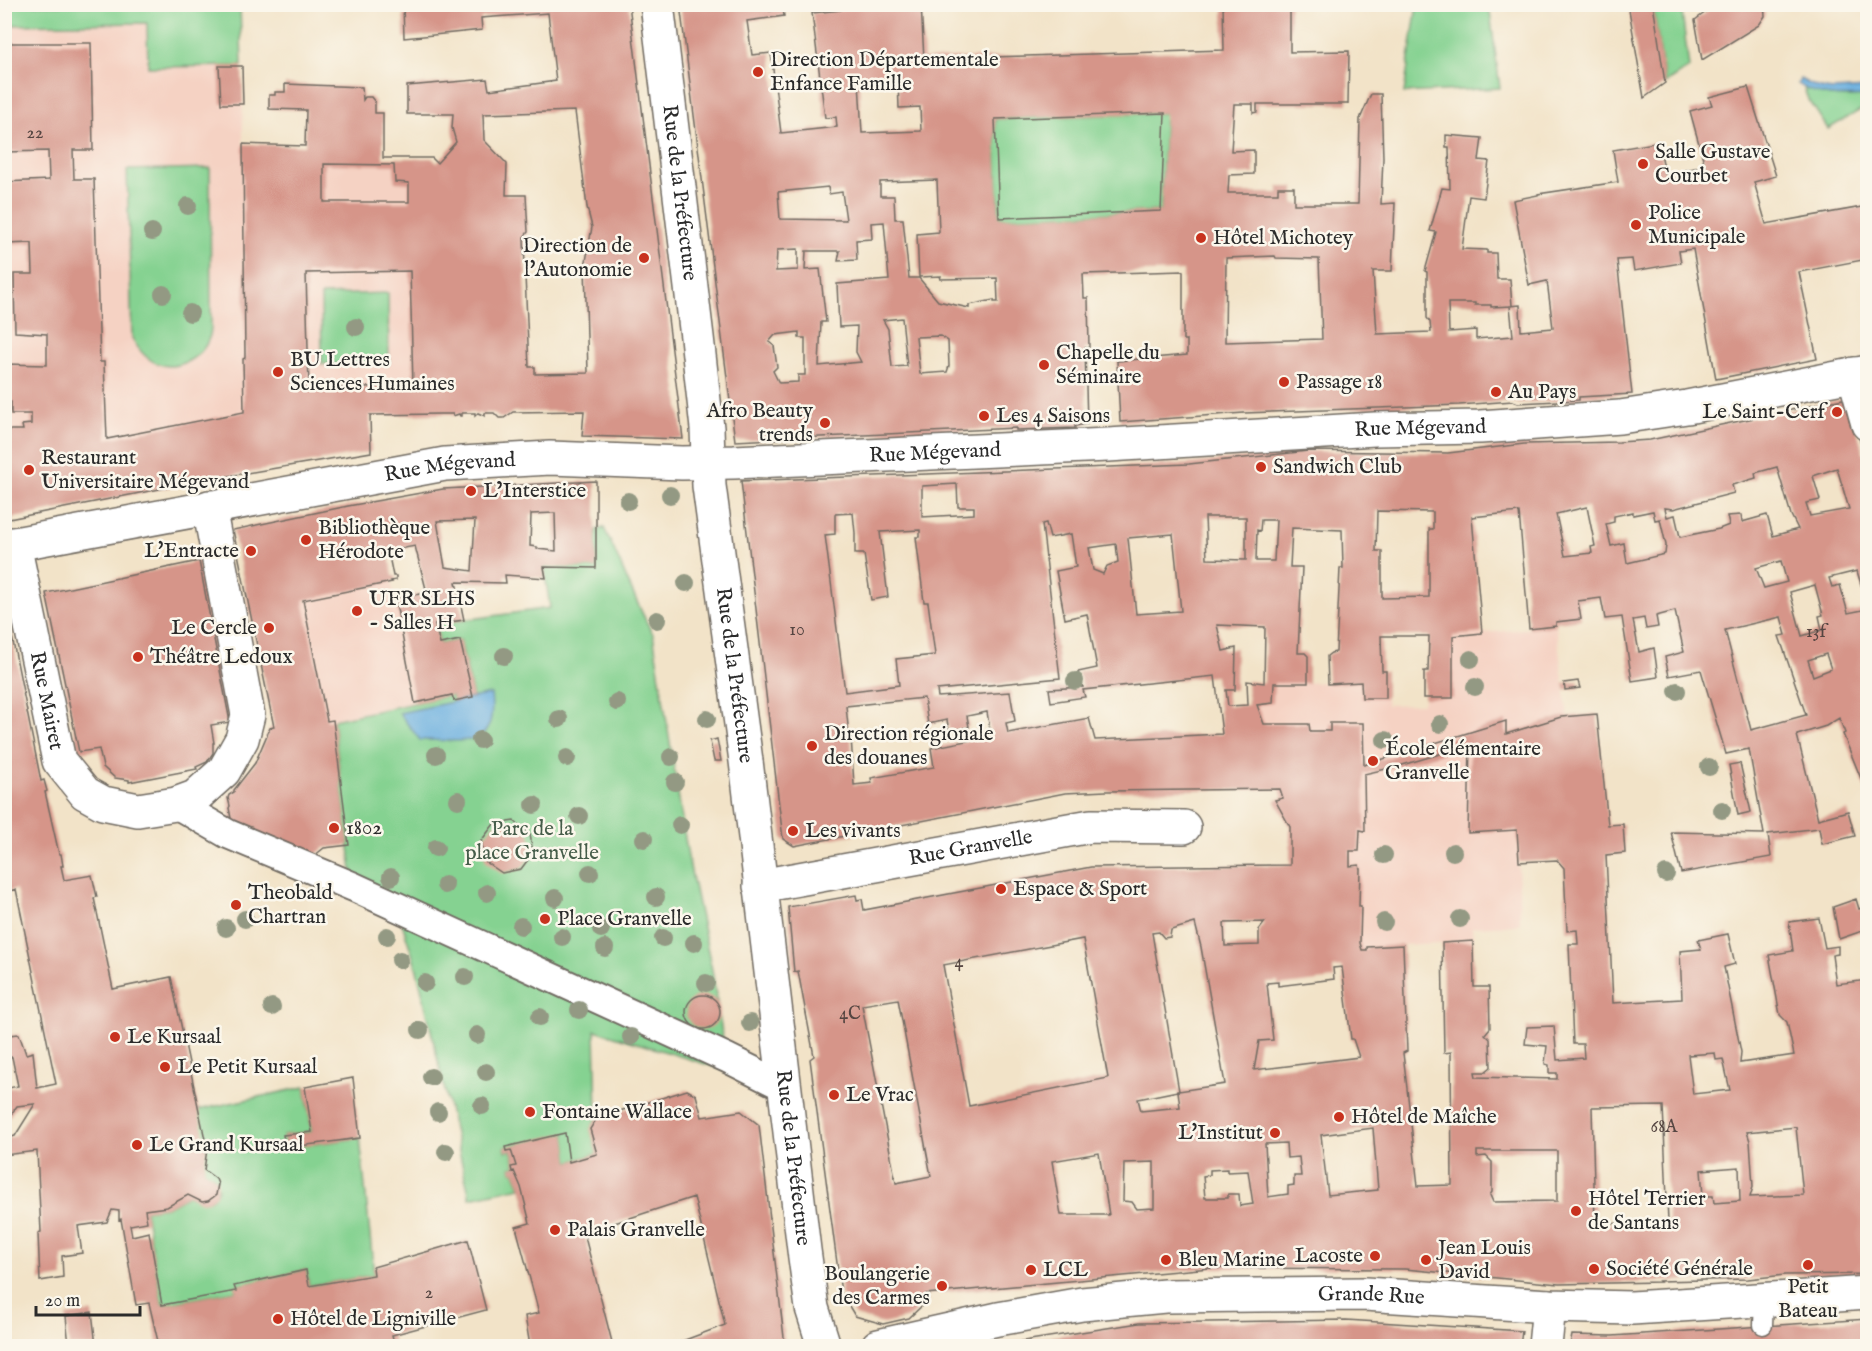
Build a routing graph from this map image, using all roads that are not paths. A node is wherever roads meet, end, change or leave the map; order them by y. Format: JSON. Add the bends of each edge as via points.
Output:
{"nodes":[{"id":1,"x":657,"y":4,"type":"edge"},
{"id":2,"x":1861,"y":373,"type":"edge"},
{"id":3,"x":1868,"y":424,"type":"edge"},
{"id":4,"x":709,"y":462,"type":"junction"},
{"id":5,"x":209,"y":507,"type":"junction"},
{"id":6,"x":9,"y":545,"type":"edge"},
{"id":7,"x":177,"y":804,"type":"junction"},
{"id":8,"x":1184,"y":827,"type":"dead end"},
{"id":9,"x":760,"y":886,"type":"junction"},
{"id":10,"x":783,"y":1086,"type":"junction"},
{"id":11,"x":1868,"y":1293,"type":"edge"},
{"id":12,"x":1549,"y":1306,"type":"junction"},
{"id":13,"x":824,"y":1347,"type":"edge"},
{"id":14,"x":878,"y":1347,"type":"edge"},
{"id":15,"x":1545,"y":1347,"type":"edge"}],
"edges":[{"from":1,"to":4,"type":"street","name":"Rue de la Préfecture"},
{"from":2,"to":3,"type":"street"},
{"from":2,"to":4,"type":"street","name":"Rue Mégevand","via":[[1620,417],[1480,427]]},
{"from":4,"to":5,"type":"street","name":"Rue Mégevand","via":[[550,458],[445,464]]},
{"from":4,"to":9,"type":"street","name":"Rue de la Préfecture"},
{"from":5,"to":6,"type":"street","name":"Rue Mégevand"},
{"from":5,"to":7,"type":"street","via":[[248,714],[242,739],[224,771],[195,796]]},
{"from":6,"to":7,"type":"street","name":"Rue Mairet","via":[[59,761],[85,793],[103,803],[138,810]]},
{"from":7,"to":10,"type":"street","via":[[228,834],[364,892]]},
{"from":8,"to":9,"type":"street","name":"Rue Granvelle","via":[[1091,826]]},
{"from":9,"to":10,"type":"street","name":"Rue de la Préfecture"},
{"from":10,"to":13,"type":"street","name":"Rue de la Préfecture","via":[[812,1308]]},
{"from":11,"to":12,"type":"street","name":"Grande Rue","via":[[1764,1312]]},
{"from":12,"to":14,"type":"street","name":"Grande Rue","via":[[1365,1294],[1165,1296],[1082,1304]]},
{"from":12,"to":15,"type":"street"}]}
